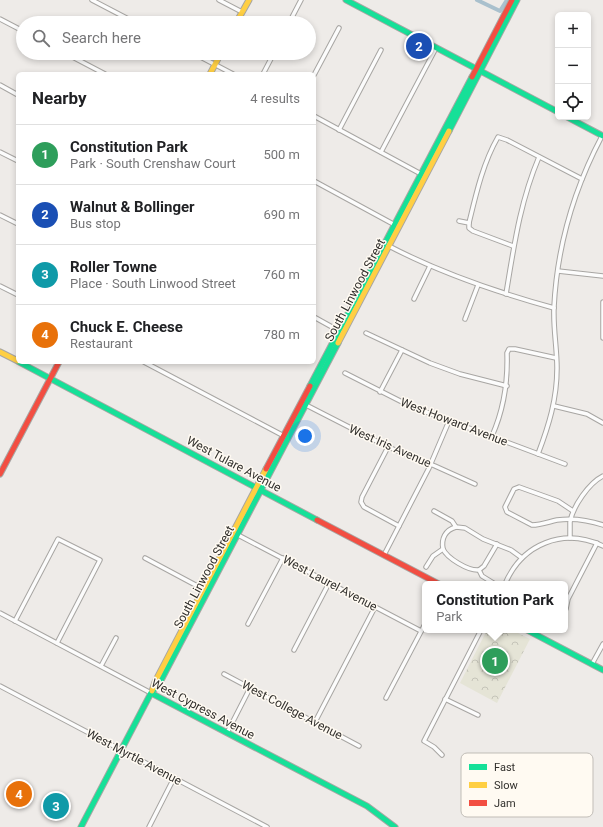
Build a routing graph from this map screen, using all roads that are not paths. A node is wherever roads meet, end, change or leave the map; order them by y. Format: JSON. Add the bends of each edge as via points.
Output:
{"nodes":[{"id":1,"x":92,"y":0,"type":"edge"},
{"id":2,"x":218,"y":0,"type":"edge"},
{"id":3,"x":249,"y":0,"type":"edge"},
{"id":4,"x":301,"y":0,"type":"edge"},
{"id":5,"x":346,"y":0,"type":"edge"},
{"id":6,"x":512,"y":0,"type":"edge"},
{"id":7,"x":518,"y":0,"type":"edge"},
{"id":8,"x":242,"y":12,"type":"junction"},
{"id":9,"x":123,"y":16,"type":"edge"},
{"id":10,"x":240,"y":16,"type":"edge"},
{"id":11,"x":293,"y":16,"type":"edge"},
{"id":12,"x":0,"y":18,"type":"edge"},
{"id":13,"x":16,"y":27,"type":"edge"},
{"id":14,"x":339,"y":28,"type":"dead end"},
{"id":15,"x":436,"y":48,"type":"junction"},
{"id":16,"x":381,"y":50,"type":"dead end"},
{"id":17,"x":79,"y":60,"type":"edge"},
{"id":18,"x":207,"y":60,"type":"edge"},
{"id":19,"x":217,"y":60,"type":"edge"},
{"id":20,"x":270,"y":60,"type":"edge"},
{"id":21,"x":215,"y":64,"type":"junction"},
{"id":22,"x":479,"y":71,"type":"junction"},
{"id":23,"x":101,"y":72,"type":"edge"},
{"id":24,"x":211,"y":72,"type":"edge"},
{"id":25,"x":229,"y":72,"type":"edge"},
{"id":26,"x":264,"y":72,"type":"edge"},
{"id":27,"x":316,"y":72,"type":"edge"},
{"id":28,"x":0,"y":85,"type":"edge"},
{"id":29,"x":16,"y":94,"type":"edge"},
{"id":30,"x":555,"y":110,"type":"edge"},
{"id":31,"x":316,"y":117,"type":"edge"},
{"id":32,"x":573,"y":120,"type":"edge"},
{"id":33,"x":339,"y":130,"type":"junction"},
{"id":34,"x":602,"y":136,"type":"edge"},
{"id":35,"x":0,"y":152,"type":"edge"},
{"id":36,"x":381,"y":152,"type":"junction"},
{"id":37,"x":539,"y":157,"type":"junction"},
{"id":38,"x":16,"y":160,"type":"edge"},
{"id":39,"x":424,"y":175,"type":"junction"},
{"id":40,"x":582,"y":179,"type":"junction"},
{"id":41,"x":316,"y":182,"type":"edge"},
{"id":42,"x":0,"y":215,"type":"edge"},
{"id":43,"x":459,"y":221,"type":"dead end"},
{"id":44,"x":16,"y":223,"type":"edge"},
{"id":45,"x":469,"y":223,"type":"junction"},
{"id":46,"x":397,"y":226,"type":"junction"},
{"id":47,"x":387,"y":245,"type":"junction"},
{"id":48,"x":513,"y":246,"type":"junction"},
{"id":49,"x":430,"y":266,"type":"junction"},
{"id":50,"x":558,"y":271,"type":"junction"},
{"id":51,"x":603,"y":276,"type":"edge"},
{"id":52,"x":478,"y":285,"type":"junction"},
{"id":53,"x":0,"y":286,"type":"edge"},
{"id":54,"x":16,"y":294,"type":"edge"},
{"id":55,"x":506,"y":294,"type":"junction"},
{"id":56,"x":414,"y":299,"type":"dead end"},
{"id":57,"x":603,"y":302,"type":"edge"},
{"id":58,"x":554,"y":308,"type":"junction"},
{"id":59,"x":316,"y":318,"type":"edge"},
{"id":60,"x":465,"y":320,"type":"dead end"},
{"id":61,"x":342,"y":332,"type":"junction"},
{"id":62,"x":366,"y":333,"type":"dead end"},
{"id":63,"x":603,"y":338,"type":"edge"},
{"id":64,"x":402,"y":350,"type":"junction"},
{"id":65,"x":0,"y":352,"type":"edge"},
{"id":66,"x":556,"y":358,"type":"junction"},
{"id":67,"x":16,"y":360,"type":"edge"},
{"id":68,"x":23,"y":364,"type":"edge"},
{"id":69,"x":58,"y":364,"type":"edge"},
{"id":70,"x":148,"y":364,"type":"edge"},
{"id":71,"x":345,"y":373,"type":"dead end"},
{"id":72,"x":50,"y":378,"type":"junction"},
{"id":73,"x":507,"y":386,"type":"junction"},
{"id":74,"x":380,"y":392,"type":"junction"},
{"id":75,"x":306,"y":405,"type":"junction"},
{"id":76,"x":554,"y":406,"type":"junction"},
{"id":77,"x":449,"y":421,"type":"junction"},
{"id":78,"x":603,"y":423,"type":"edge"},
{"id":79,"x":291,"y":434,"type":"junction"},
{"id":80,"x":284,"y":436,"type":"junction"},
{"id":81,"x":492,"y":436,"type":"junction"},
{"id":82,"x":388,"y":447,"type":"junction"},
{"id":83,"x":538,"y":454,"type":"junction"},
{"id":84,"x":431,"y":464,"type":"junction"},
{"id":85,"x":565,"y":464,"type":"dead end"},
{"id":86,"x":0,"y":474,"type":"edge"},
{"id":87,"x":603,"y":476,"type":"edge"},
{"id":88,"x":474,"y":484,"type":"dead end"},
{"id":89,"x":259,"y":489,"type":"junction"},
{"id":90,"x":434,"y":511,"type":"dead end"},
{"id":91,"x":573,"y":511,"type":"junction"},
{"id":92,"x":571,"y":520,"type":"junction"},
{"id":93,"x":603,"y":525,"type":"edge"},
{"id":94,"x":399,"y":526,"type":"junction"},
{"id":95,"x":456,"y":527,"type":"junction"},
{"id":96,"x":238,"y":535,"type":"junction"},
{"id":97,"x":230,"y":538,"type":"junction"},
{"id":98,"x":570,"y":538,"type":"junction"},
{"id":99,"x":597,"y":543,"type":"junction"},
{"id":100,"x":497,"y":544,"type":"junction"},
{"id":101,"x":603,"y":546,"type":"edge"},
{"id":102,"x":442,"y":550,"type":"junction"},
{"id":103,"x":384,"y":555,"type":"junction"},
{"id":104,"x":145,"y":558,"type":"dead end"},
{"id":105,"x":283,"y":558,"type":"junction"},
{"id":106,"x":522,"y":558,"type":"junction"},
{"id":107,"x":426,"y":567,"type":"dead end"},
{"id":108,"x":478,"y":570,"type":"junction"},
{"id":109,"x":433,"y":581,"type":"edge"},
{"id":110,"x":490,"y":581,"type":"edge"},
{"id":111,"x":506,"y":581,"type":"edge"},
{"id":112,"x":330,"y":583,"type":"junction"},
{"id":113,"x":203,"y":588,"type":"junction"},
{"id":114,"x":568,"y":599,"type":"edge"},
{"id":115,"x":376,"y":607,"type":"junction"},
{"id":116,"x":197,"y":612,"type":"junction"},
{"id":117,"x":0,"y":614,"type":"edge"},
{"id":118,"x":14,"y":621,"type":"junction"},
{"id":119,"x":248,"y":624,"type":"dead end"},
{"id":120,"x":421,"y":631,"type":"joint"},
{"id":121,"x":479,"y":633,"type":"edge"},
{"id":122,"x":532,"y":633,"type":"edge"},
{"id":123,"x":116,"y":638,"type":"dead end"},
{"id":124,"x":57,"y":643,"type":"junction"},
{"id":125,"x":603,"y":644,"type":"edge"},
{"id":126,"x":294,"y":650,"type":"dead end"},
{"id":127,"x":592,"y":664,"type":"junction"},
{"id":128,"x":101,"y":666,"type":"junction"},
{"id":129,"x":603,"y":670,"type":"edge"},
{"id":130,"x":224,"y":674,"type":"dead end"},
{"id":131,"x":0,"y":686,"type":"edge"},
{"id":132,"x":250,"y":688,"type":"junction"},
{"id":133,"x":151,"y":693,"type":"junction"},
{"id":134,"x":386,"y":698,"type":"dead end"},
{"id":135,"x":445,"y":699,"type":"junction"},
{"id":136,"x":478,"y":715,"type":"dead end"},
{"id":137,"x":315,"y":722,"type":"junction"},
{"id":138,"x":227,"y":733,"type":"junction"},
{"id":139,"x":359,"y":746,"type":"dead end"},
{"id":140,"x":121,"y":750,"type":"junction"},
{"id":141,"x":442,"y":755,"type":"dead end"},
{"id":142,"x":174,"y":778,"type":"junction"},
{"id":143,"x":81,"y":827,"type":"edge"},
{"id":144,"x":149,"y":827,"type":"edge"},
{"id":145,"x":267,"y":827,"type":"edge"},
{"id":146,"x":395,"y":827,"type":"edge"}],
"edges":[{"from":1,"to":9,"type":"street"},
{"from":2,"to":8,"type":"street"},
{"from":3,"to":8,"type":"street"},
{"from":4,"to":11,"type":"street"},
{"from":5,"to":15,"type":"street"},
{"from":6,"to":22,"type":"street","name":"South Linwood Street"},
{"from":7,"to":22,"type":"street","name":"South Linwood Street"},
{"from":8,"to":10,"type":"street"},
{"from":12,"to":13,"type":"street"},
{"from":14,"to":27,"type":"street"},
{"from":15,"to":22,"type":"street"},
{"from":15,"to":36,"type":"street"},
{"from":16,"to":33,"type":"street"},
{"from":17,"to":23,"type":"street"},
{"from":18,"to":21,"type":"street"},
{"from":19,"to":21,"type":"street"},
{"from":20,"to":26,"type":"street"},
{"from":21,"to":24,"type":"street"},
{"from":21,"to":25,"type":"street"},
{"from":22,"to":30,"type":"street"},
{"from":22,"to":39,"type":"street","name":"South Linwood Street"},
{"from":28,"to":29,"type":"street"},
{"from":31,"to":33,"type":"street"},
{"from":32,"to":34,"type":"street"},
{"from":33,"to":36,"type":"street"},
{"from":34,"to":40,"type":"street"},
{"from":35,"to":38,"type":"street"},
{"from":36,"to":39,"type":"street"},
{"from":37,"to":40,"type":"street"},
{"from":37,"to":45,"type":"street","via":[[498,137],[484,169]]},
{"from":37,"to":48,"type":"street","via":[[523,202]]},
{"from":39,"to":46,"type":"street","name":"South Linwood Street"},
{"from":40,"to":50,"type":"street","via":[[571,209]]},
{"from":41,"to":46,"type":"street"},
{"from":42,"to":44,"type":"street"},
{"from":43,"to":45,"type":"street"},
{"from":45,"to":48,"type":"street","via":[[469,228],[473,231]]},
{"from":46,"to":47,"type":"street","name":"South Linwood Street"},
{"from":47,"to":49,"type":"street"},
{"from":47,"to":61,"type":"street","name":"South Linwood Street"},
{"from":48,"to":55,"type":"street"},
{"from":49,"to":52,"type":"street"},
{"from":49,"to":56,"type":"street"},
{"from":50,"to":51,"type":"street"},
{"from":50,"to":58,"type":"street"},
{"from":52,"to":55,"type":"street"},
{"from":52,"to":60,"type":"street"},
{"from":53,"to":54,"type":"street"},
{"from":55,"to":58,"type":"street"},
{"from":57,"to":63,"type":"street"},
{"from":58,"to":66,"type":"street"},
{"from":59,"to":61,"type":"street"},
{"from":61,"to":75,"type":"street","name":"South Linwood Street"},
{"from":61,"to":80,"type":"street","name":"South Linwood Street"},
{"from":62,"to":64,"type":"street"},
{"from":64,"to":73,"type":"street","via":[[460,374]]},
{"from":64,"to":74,"type":"street"},
{"from":65,"to":67,"type":"street","name":"West Tulare Avenue"},
{"from":66,"to":73,"type":"street","via":[[509,349]]},
{"from":66,"to":76,"type":"street"},
{"from":68,"to":72,"type":"street","name":"West Tulare Avenue"},
{"from":69,"to":72,"type":"street"},
{"from":70,"to":80,"type":"street"},
{"from":71,"to":74,"type":"street","name":"West Howard Avenue"},
{"from":72,"to":86,"type":"street"},
{"from":72,"to":89,"type":"street","name":"West Tulare Avenue"},
{"from":73,"to":81,"type":"street","via":[[500,418]]},
{"from":74,"to":77,"type":"street","name":"West Howard Avenue"},
{"from":75,"to":79,"type":"street","name":"South Linwood Street"},
{"from":75,"to":82,"type":"street","name":"West Iris Avenue"},
{"from":76,"to":78,"type":"street","via":[[587,414]]},
{"from":76,"to":83,"type":"street"},
{"from":77,"to":81,"type":"street","name":"West Howard Avenue"},
{"from":77,"to":84,"type":"street"},
{"from":79,"to":80,"type":"street"},
{"from":79,"to":89,"type":"street","name":"South Linwood Street"},
{"from":80,"to":89,"type":"street","name":"South Linwood Street"},
{"from":81,"to":83,"type":"street","name":"West Howard Avenue"},
{"from":82,"to":84,"type":"street","name":"West Iris Avenue"},
{"from":82,"to":94,"type":"street","via":[[361,502],[364,507]]},
{"from":83,"to":85,"type":"street","name":"West Howard Avenue"},
{"from":84,"to":88,"type":"street","name":"West Iris Avenue"},
{"from":84,"to":94,"type":"street"},
{"from":87,"to":91,"type":"street","via":[[590,486]]},
{"from":89,"to":96,"type":"street","name":"South Linwood Street"},
{"from":89,"to":97,"type":"street","name":"South Linwood Street"},
{"from":89,"to":103,"type":"street","name":"West Tulare Avenue"},
{"from":90,"to":95,"type":"street","via":[[452,521]]},
{"from":91,"to":92,"type":"street"},
{"from":91,"to":92,"type":"street","via":[[558,501],[519,487],[514,489],[505,507],[507,512],[532,525]]},
{"from":92,"to":93,"type":"street"},
{"from":92,"to":98,"type":"street"},
{"from":94,"to":103,"type":"street"},
{"from":95,"to":100,"type":"street","via":[[465,528]]},
{"from":95,"to":102,"type":"street","via":[[445,534]]},
{"from":96,"to":97,"type":"street"},
{"from":96,"to":105,"type":"street","name":"West Laurel Avenue"},
{"from":96,"to":116,"type":"street","name":"South Linwood Street"},
{"from":97,"to":113,"type":"street","name":"South Linwood Street"},
{"from":98,"to":99,"type":"street"},
{"from":98,"to":106,"type":"street","via":[[547,542]]},
{"from":99,"to":101,"type":"street"},
{"from":99,"to":114,"type":"street"},
{"from":100,"to":106,"type":"street"},
{"from":100,"to":108,"type":"street","via":[[484,566]]},
{"from":102,"to":107,"type":"street","via":[[433,556]]},
{"from":102,"to":108,"type":"street","via":[[450,558],[471,570]]},
{"from":103,"to":109,"type":"street","name":"West Tulare Avenue"},
{"from":104,"to":113,"type":"street"},
{"from":105,"to":112,"type":"street","name":"West Laurel Avenue"},
{"from":105,"to":119,"type":"street"},
{"from":106,"to":111,"type":"street"},
{"from":108,"to":110,"type":"street"},
{"from":112,"to":115,"type":"street","name":"West Laurel Avenue"},
{"from":112,"to":126,"type":"street"},
{"from":113,"to":116,"type":"street","via":[[205,592]]},
{"from":113,"to":133,"type":"street","name":"South Linwood Street"},
{"from":115,"to":120,"type":"street","name":"West Laurel Avenue"},
{"from":115,"to":137,"type":"street"},
{"from":116,"to":133,"type":"street","name":"South Linwood Street","via":[[159,684]]},
{"from":117,"to":118,"type":"street","name":"West Cypress Avenue"},
{"from":118,"to":124,"type":"street","name":"West Cypress Avenue"},
{"from":118,"to":124,"type":"street","via":[[58,539],[100,560]]},
{"from":120,"to":134,"type":"street"},
{"from":121,"to":135,"type":"street"},
{"from":122,"to":127,"type":"street"},
{"from":123,"to":128,"type":"street"},
{"from":124,"to":128,"type":"street","name":"West Cypress Avenue"},
{"from":125,"to":127,"type":"street"},
{"from":127,"to":129,"type":"street"},
{"from":128,"to":133,"type":"street","name":"West Cypress Avenue"},
{"from":130,"to":132,"type":"street","name":"West College Avenue"},
{"from":131,"to":140,"type":"street","name":"West Myrtle Avenue"},
{"from":132,"to":137,"type":"street","name":"West College Avenue"},
{"from":132,"to":138,"type":"street"},
{"from":133,"to":138,"type":"street","name":"West Cypress Avenue"},
{"from":133,"to":140,"type":"street","name":"South Linwood Street"},
{"from":135,"to":136,"type":"street"},
{"from":135,"to":141,"type":"street","via":[[424,741]]},
{"from":137,"to":139,"type":"street","name":"West College Avenue"},
{"from":138,"to":146,"type":"street","name":"West Cypress Avenue","via":[[367,806]]},
{"from":140,"to":142,"type":"street","name":"West Myrtle Avenue"},
{"from":140,"to":143,"type":"street","name":"South Linwood Street"},
{"from":142,"to":144,"type":"street"},
{"from":142,"to":145,"type":"street","name":"West Myrtle Avenue"}]}
